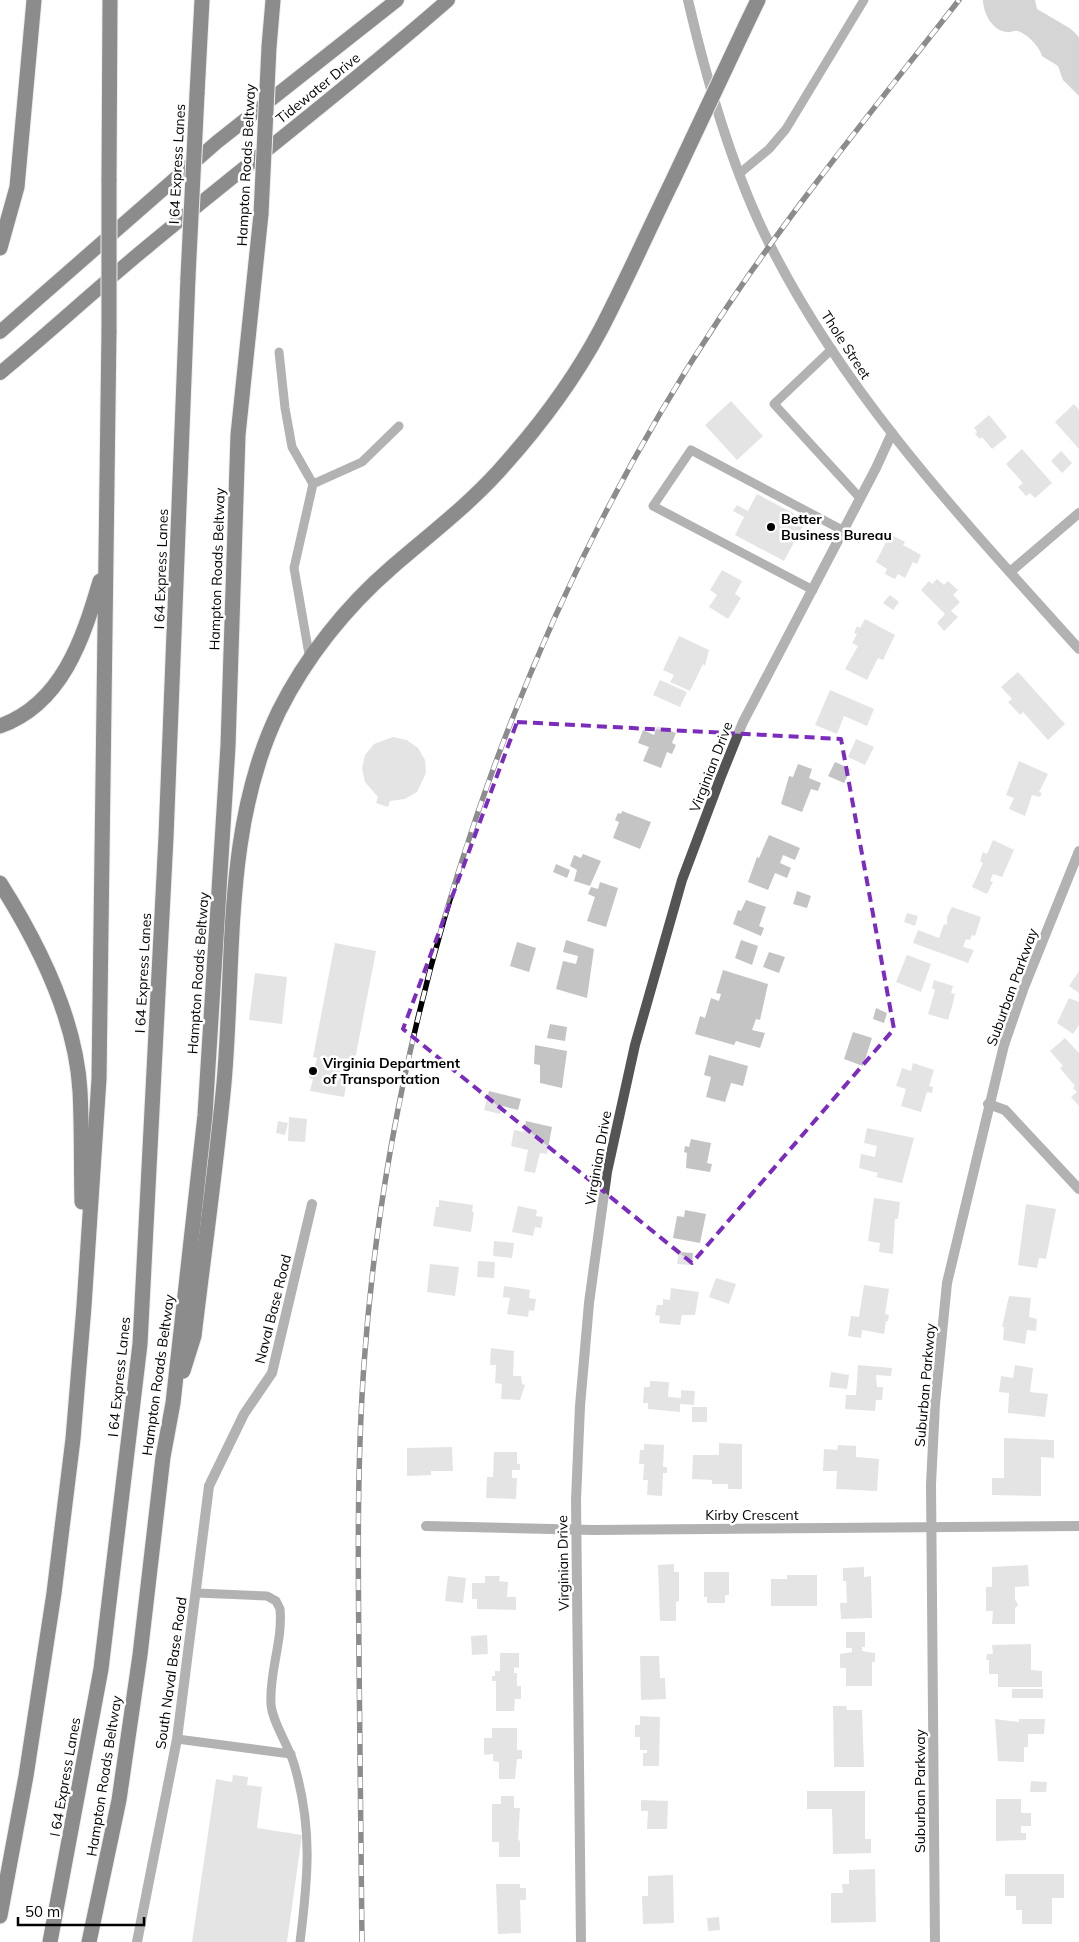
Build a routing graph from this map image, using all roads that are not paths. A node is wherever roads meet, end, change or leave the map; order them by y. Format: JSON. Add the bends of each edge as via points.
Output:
{"nodes":[{"id":1,"x":34,"y":0,"type":"edge"},
{"id":2,"x":110,"y":0,"type":"edge"},
{"id":3,"x":202,"y":0,"type":"edge"},
{"id":4,"x":273,"y":0,"type":"edge"},
{"id":5,"x":397,"y":0,"type":"edge"},
{"id":6,"x":448,"y":0,"type":"edge"},
{"id":7,"x":688,"y":0,"type":"edge"},
{"id":8,"x":758,"y":0,"type":"edge"},
{"id":9,"x":864,"y":0,"type":"edge"},
{"id":10,"x":740,"y":173,"type":"junction"},
{"id":11,"x":0,"y":248,"type":"edge"},
{"id":12,"x":0,"y":332,"type":"edge"},
{"id":13,"x":832,"y":349,"type":"junction"},
{"id":14,"x":279,"y":352,"type":"dead end"},
{"id":15,"x":0,"y":373,"type":"edge"},
{"id":16,"x":399,"y":426,"type":"dead end"},
{"id":17,"x":892,"y":433,"type":"junction"},
{"id":18,"x":313,"y":484,"type":"junction"},
{"id":19,"x":860,"y":498,"type":"junction"},
{"id":20,"x":1079,"y":513,"type":"edge"},
{"id":21,"x":844,"y":531,"type":"junction"},
{"id":22,"x":106,"y":561,"type":"junction"},
{"id":23,"x":1010,"y":572,"type":"junction"},
{"id":24,"x":813,"y":590,"type":"junction"},
{"id":25,"x":1079,"y":649,"type":"edge"},
{"id":26,"x":310,"y":660,"type":"junction"},
{"id":27,"x":0,"y":726,"type":"edge"},
{"id":28,"x":1079,"y":851,"type":"edge"},
{"id":29,"x":0,"y":883,"type":"edge"},
{"id":30,"x":988,"y":1104,"type":"junction"},
{"id":31,"x":1079,"y":1189,"type":"edge"},
{"id":32,"x":312,"y":1204,"type":"dead end"},
{"id":33,"x":84,"y":1306,"type":"junction"},
{"id":34,"x":173,"y":1403,"type":"junction"},
{"id":35,"x":244,"y":1414,"type":"joint"},
{"id":36,"x":426,"y":1526,"type":"dead end"},
{"id":37,"x":1079,"y":1526,"type":"edge"},
{"id":38,"x":931,"y":1527,"type":"junction"},
{"id":39,"x":576,"y":1530,"type":"junction"},
{"id":40,"x":197,"y":1593,"type":"junction"},
{"id":41,"x":177,"y":1739,"type":"junction"},
{"id":42,"x":290,"y":1754,"type":"junction"},
{"id":43,"x":0,"y":1916,"type":"edge"},
{"id":44,"x":50,"y":1942,"type":"edge"},
{"id":45,"x":89,"y":1942,"type":"edge"},
{"id":46,"x":137,"y":1942,"type":"edge"},
{"id":47,"x":300,"y":1942,"type":"edge"},
{"id":48,"x":581,"y":1942,"type":"edge"},
{"id":49,"x":935,"y":1942,"type":"edge"}],
"edges":[{"from":1,"to":11,"type":"highway","via":[[17,187]]},
{"from":2,"to":22,"type":"highway","bridge":true},
{"from":3,"to":44,"type":"highway","name":"I 64 Express Lanes","bridge":true,"via":[[166,838],[140,1344],[101,1669]]},
{"from":4,"to":34,"type":"highway","name":"Hampton Roads Beltway","bridge":true,"via":[[261,214],[238,435],[228,746],[205,1115]]},
{"from":5,"to":12,"type":"highway","name":"Tidewater Drive","via":[[217,142]]},
{"from":6,"to":15,"type":"highway","name":"Tidewater Drive","via":[[145,248]]},
{"from":7,"to":10,"type":"street","name":"Thole Street","via":[[719,116]]},
{"from":8,"to":26,"type":"highway","bridge":true,"via":[[600,331],[567,383],[530,433],[470,501],[357,601]]},
{"from":9,"to":10,"type":"lane","via":[[786,128],[769,149]]},
{"from":10,"to":13,"type":"street","name":"Thole Street","via":[[770,245],[798,297]]},
{"from":13,"to":17,"type":"street","name":"Thole Street"},
{"from":13,"to":19,"type":"lane","via":[[774,404]]},
{"from":14,"to":18,"type":"lane","via":[[292,447]]},
{"from":16,"to":18,"type":"lane","via":[[362,462]]},
{"from":17,"to":19,"type":"street","name":"Virginian Drive"},
{"from":17,"to":23,"type":"street","name":"Thole Street"},
{"from":18,"to":26,"type":"lane","via":[[294,568]]},
{"from":19,"to":21,"type":"street","name":"Virginian Drive"},
{"from":20,"to":23,"type":"street"},
{"from":21,"to":24,"type":"street","name":"Virginian Drive"},
{"from":21,"to":24,"type":"lane","via":[[691,450],[653,506]]},
{"from":22,"to":27,"type":"highway","via":[[94,603],[58,684],[30,711]]},
{"from":22,"to":33,"type":"highway","via":[[98,1079]]},
{"from":23,"to":25,"type":"street","name":"Thole Street"},
{"from":24,"to":39,"type":"street","name":"Virginian Drive","via":[[743,722],[720,779],[682,880],[635,1044],[608,1172],[589,1303],[580,1406]]},
{"from":26,"to":34,"type":"highway","via":[[263,748],[239,842],[224,1084],[197,1317]]},
{"from":28,"to":30,"type":"street","name":"Suburban Parkway","via":[[1023,990]]},
{"from":29,"to":33,"type":"highway","via":[[48,968],[72,1042],[80,1089]]},
{"from":30,"to":31,"type":"street","via":[[1005,1110]]},
{"from":30,"to":38,"type":"street","name":"Suburban Parkway","via":[[947,1283],[935,1404]]},
{"from":32,"to":35,"type":"street","name":"Naval Base Road","via":[[272,1373]]},
{"from":33,"to":43,"type":"highway","via":[[76,1413],[54,1593],[26,1776]]},
{"from":34,"to":45,"type":"highway","name":"Hampton Roads Beltway","via":[[163,1457],[119,1800]]},
{"from":35,"to":40,"type":"street","name":"South Naval Base Road","via":[[209,1486]]},
{"from":36,"to":39,"type":"street","name":"Kirby Crescent"},
{"from":37,"to":38,"type":"street","name":"Kirby Crescent"},
{"from":38,"to":39,"type":"street","name":"Kirby Crescent"},
{"from":38,"to":49,"type":"street","name":"Suburban Parkway"},
{"from":39,"to":48,"type":"street","name":"Virginian Drive"},
{"from":40,"to":41,"type":"street","name":"South Naval Base Road"},
{"from":40,"to":42,"type":"lane","via":[[267,1596],[276,1601],[280,1609],[271,1706]]},
{"from":41,"to":42,"type":"lane"},
{"from":41,"to":46,"type":"street","name":"South Naval Base Road"},
{"from":42,"to":47,"type":"lane","via":[[304,1803],[308,1836],[308,1872]]}]}
